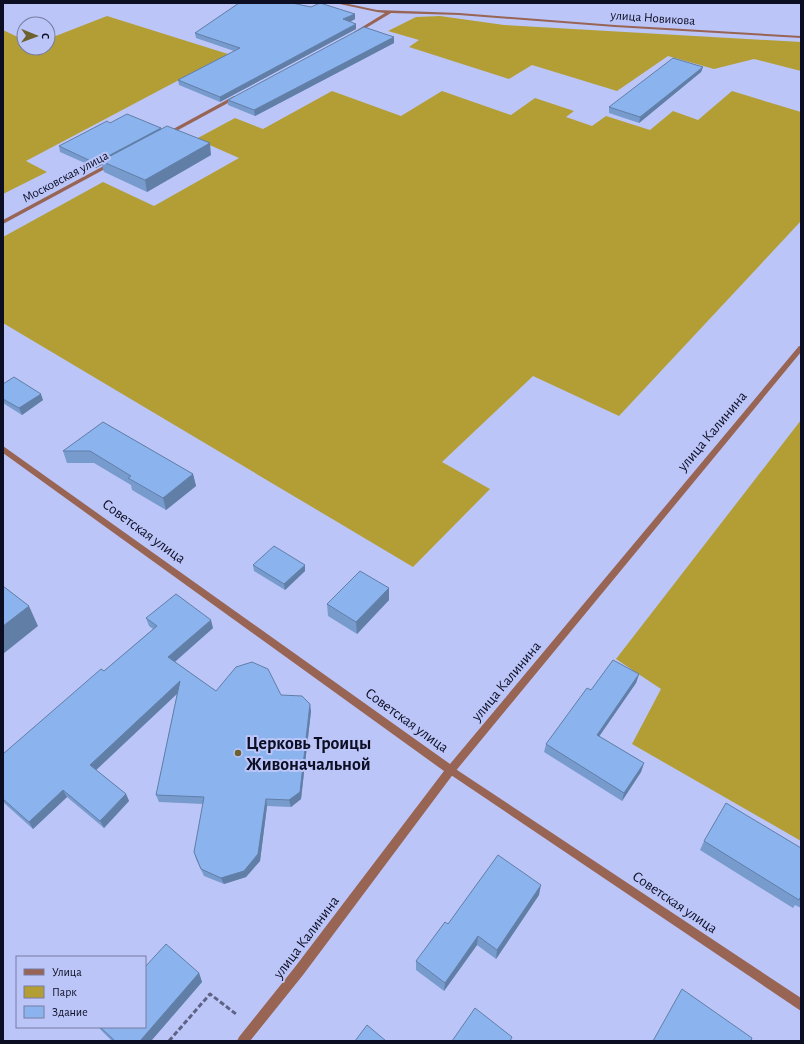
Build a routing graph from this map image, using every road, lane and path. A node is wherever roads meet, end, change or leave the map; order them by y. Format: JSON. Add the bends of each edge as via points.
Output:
{"nodes":[{"id":1,"x":337,"y":3,"type":"edge"},
{"id":2,"x":389,"y":12,"type":"junction"},
{"id":3,"x":801,"y":37,"type":"edge"},
{"id":4,"x":348,"y":38,"type":"edge"},
{"id":5,"x":242,"y":94,"type":"edge"},
{"id":6,"x":165,"y":135,"type":"edge"},
{"id":7,"x":116,"y":162,"type":"edge"},
{"id":8,"x":3,"y":222,"type":"edge"},
{"id":9,"x":801,"y":348,"type":"edge"},
{"id":10,"x":3,"y":449,"type":"edge"},
{"id":11,"x":451,"y":770,"type":"junction"},
{"id":12,"x":801,"y":1005,"type":"edge"},
{"id":13,"x":254,"y":1027,"type":"junction"},
{"id":14,"x":169,"y":1041,"type":"edge"},
{"id":15,"x":244,"y":1041,"type":"edge"}],
"edges":[{"from":1,"to":2,"type":"street","name":"улица Новикова"},
{"from":2,"to":3,"type":"street","name":"улица Новикова","via":[[459,14]]},
{"from":2,"to":4,"type":"street"},
{"from":5,"to":6,"type":"street"},
{"from":7,"to":8,"type":"street","name":"Московская улица"},
{"from":9,"to":11,"type":"street","name":"улица Калинина"},
{"from":10,"to":11,"type":"street","name":"Советская улица"},
{"from":11,"to":12,"type":"street","name":"Советская улица"},
{"from":11,"to":13,"type":"street","name":"улица Калинина"},
{"from":13,"to":14,"type":"path","via":[[210,994]]},
{"from":13,"to":15,"type":"street","name":"улица Калинина"}]}
